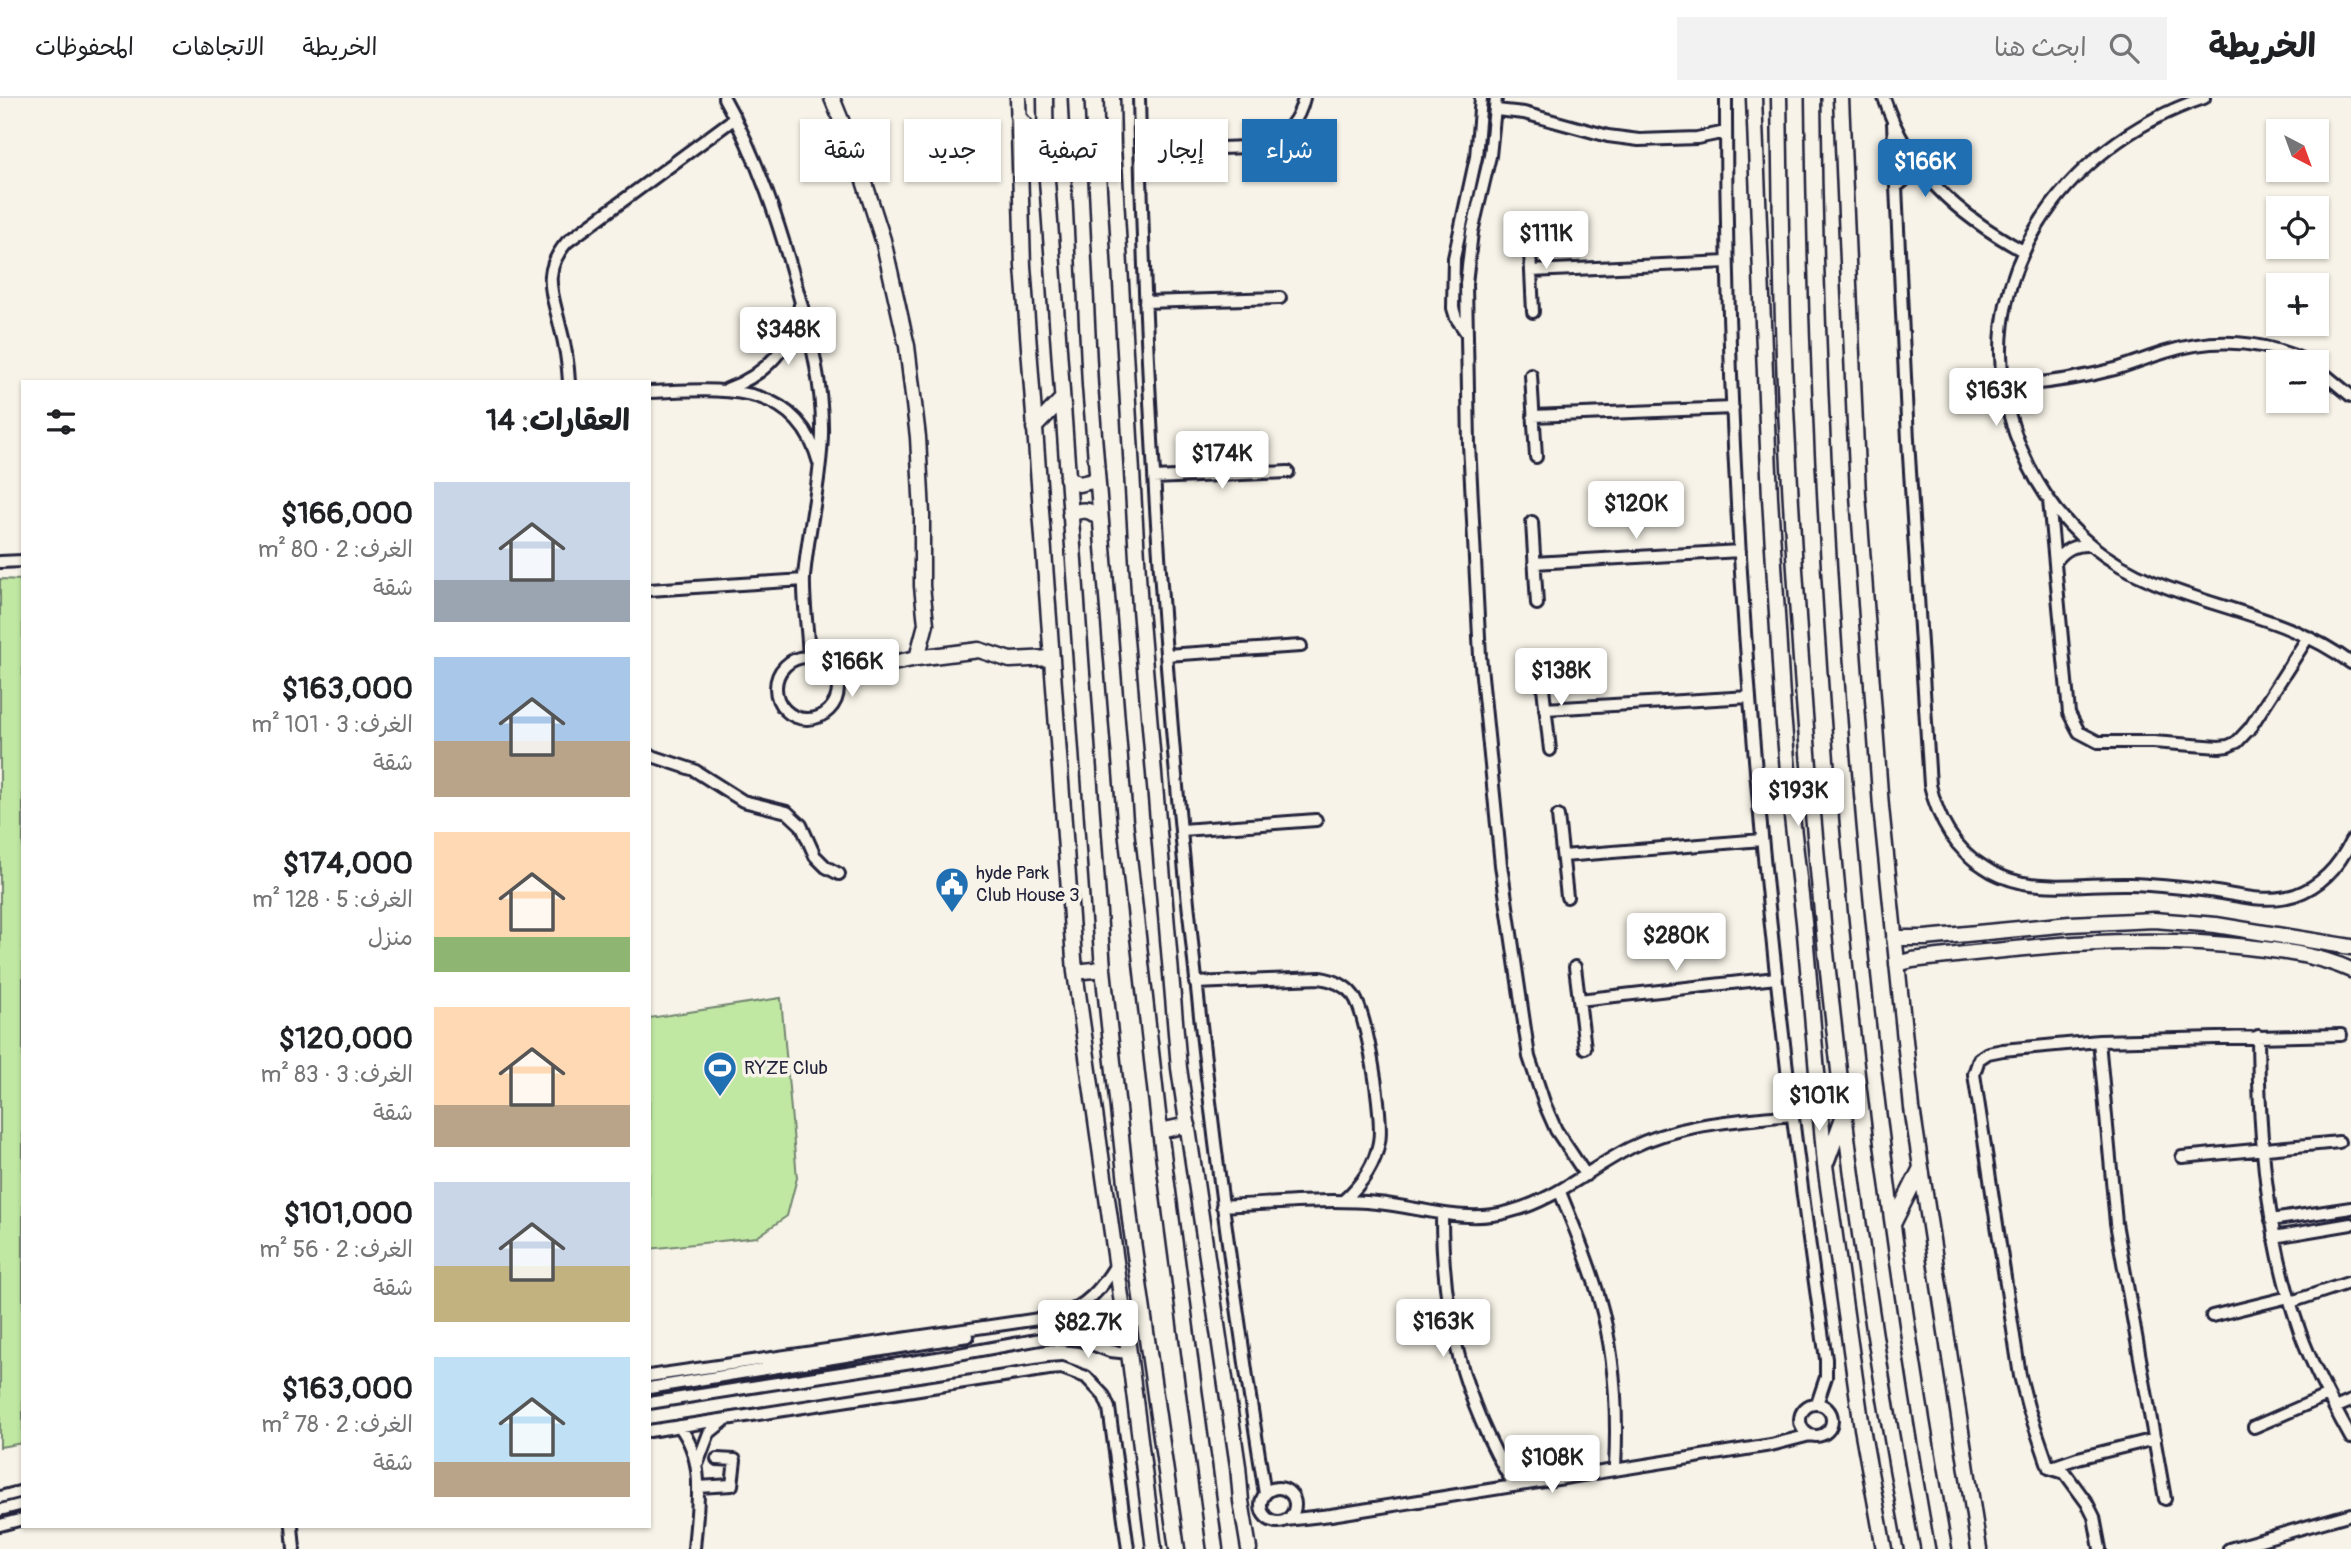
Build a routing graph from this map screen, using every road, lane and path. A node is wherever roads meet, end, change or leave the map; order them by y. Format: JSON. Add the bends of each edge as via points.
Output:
{"nodes":[{"id":1,"x":724,"y":98,"type":"edge"},
{"id":2,"x":1018,"y":98,"type":"edge"},
{"id":3,"x":1045,"y":98,"type":"edge"},
{"id":4,"x":1076,"y":98,"type":"edge"},
{"id":5,"x":1112,"y":98,"type":"edge"},
{"id":6,"x":1139,"y":98,"type":"edge"},
{"id":7,"x":1304,"y":98,"type":"edge"},
{"id":8,"x":1481,"y":98,"type":"edge"},
{"id":9,"x":1726,"y":98,"type":"edge"},
{"id":10,"x":1754,"y":98,"type":"edge"},
{"id":11,"x":1779,"y":98,"type":"edge"},
{"id":12,"x":1812,"y":98,"type":"edge"},
{"id":13,"x":1841,"y":98,"type":"edge"},
{"id":14,"x":1884,"y":98,"type":"edge"},
{"id":15,"x":2204,"y":98,"type":"edge"},
{"id":16,"x":836,"y":99,"type":"edge"},
{"id":17,"x":1496,"y":104,"type":"edge"},
{"id":18,"x":1018,"y":116,"type":"junction"},
{"id":19,"x":735,"y":118,"type":"junction"},
{"id":20,"x":1020,"y":119,"type":"edge"},
{"id":21,"x":1045,"y":119,"type":"edge"},
{"id":22,"x":1139,"y":119,"type":"edge"},
{"id":23,"x":1893,"y":123,"type":"junction"},
{"id":24,"x":1726,"y":132,"type":"junction"},
{"id":25,"x":1228,"y":148,"type":"edge"},
{"id":26,"x":1926,"y":175,"type":"junction"},
{"id":27,"x":1048,"y":182,"type":"edge"},
{"id":28,"x":1141,"y":182,"type":"edge"},
{"id":29,"x":1896,"y":187,"type":"junction"},
{"id":30,"x":1473,"y":202,"type":"junction"},
{"id":31,"x":1529,"y":231,"type":"dead end"},
{"id":32,"x":2023,"y":251,"type":"junction"},
{"id":33,"x":1727,"y":262,"type":"junction"},
{"id":34,"x":1531,"y":271,"type":"junction"},
{"id":35,"x":1280,"y":298,"type":"dead end"},
{"id":36,"x":801,"y":300,"type":"junction"},
{"id":37,"x":1145,"y":302,"type":"junction"},
{"id":38,"x":1533,"y":313,"type":"dead end"},
{"id":39,"x":2278,"y":350,"type":"edge"},
{"id":40,"x":1531,"y":375,"type":"dead end"},
{"id":41,"x":2329,"y":378,"type":"edge"},
{"id":42,"x":569,"y":380,"type":"edge"},
{"id":43,"x":2003,"y":386,"type":"junction"},
{"id":44,"x":725,"y":390,"type":"junction"},
{"id":45,"x":651,"y":392,"type":"edge"},
{"id":46,"x":2351,"y":396,"type":"edge"},
{"id":47,"x":1062,"y":399,"type":"junction"},
{"id":48,"x":1733,"y":408,"type":"junction"},
{"id":49,"x":1533,"y":416,"type":"junction"},
{"id":50,"x":1034,"y":428,"type":"junction"},
{"id":51,"x":1536,"y":457,"type":"dead end"},
{"id":52,"x":821,"y":470,"type":"junction"},
{"id":53,"x":1288,"y":472,"type":"dead end"},
{"id":54,"x":1097,"y":476,"type":"junction"},
{"id":55,"x":1067,"y":478,"type":"junction"},
{"id":56,"x":1154,"y":478,"type":"junction"},
{"id":57,"x":2049,"y":500,"type":"junction"},
{"id":58,"x":1070,"y":515,"type":"junction"},
{"id":59,"x":1101,"y":520,"type":"junction"},
{"id":60,"x":1532,"y":522,"type":"dead end"},
{"id":61,"x":2091,"y":545,"type":"junction"},
{"id":62,"x":1740,"y":551,"type":"junction"},
{"id":63,"x":21,"y":561,"type":"edge"},
{"id":64,"x":2056,"y":561,"type":"junction"},
{"id":65,"x":0,"y":562,"type":"edge"},
{"id":66,"x":1534,"y":563,"type":"junction"},
{"id":67,"x":804,"y":580,"type":"junction"},
{"id":68,"x":651,"y":590,"type":"edge"},
{"id":69,"x":1537,"y":604,"type":"dead end"},
{"id":70,"x":2308,"y":637,"type":"junction"},
{"id":71,"x":1301,"y":646,"type":"dead end"},
{"id":72,"x":1166,"y":654,"type":"junction"},
{"id":73,"x":809,"y":657,"type":"junction"},
{"id":74,"x":1051,"y":658,"type":"junction"},
{"id":75,"x":917,"y":659,"type":"junction"},
{"id":76,"x":2351,"y":663,"type":"edge"},
{"id":77,"x":1541,"y":670,"type":"dead end"},
{"id":78,"x":835,"y":675,"type":"junction"},
{"id":79,"x":1750,"y":697,"type":"junction"},
{"id":80,"x":1545,"y":709,"type":"junction"},
{"id":81,"x":1550,"y":751,"type":"dead end"},
{"id":82,"x":651,"y":756,"type":"edge"},
{"id":83,"x":1558,"y":816,"type":"dead end"},
{"id":84,"x":1316,"y":820,"type":"dead end"},
{"id":85,"x":1182,"y":830,"type":"junction"},
{"id":86,"x":1762,"y":840,"type":"junction"},
{"id":87,"x":2351,"y":841,"type":"edge"},
{"id":88,"x":1563,"y":856,"type":"junction"},
{"id":89,"x":839,"y":874,"type":"dead end"},
{"id":90,"x":1567,"y":897,"type":"dead end"},
{"id":91,"x":1894,"y":938,"type":"junction"},
{"id":92,"x":2351,"y":947,"type":"edge"},
{"id":93,"x":1897,"y":964,"type":"junction"},
{"id":94,"x":1575,"y":967,"type":"dead end"},
{"id":95,"x":1103,"y":969,"type":"junction"},
{"id":96,"x":2351,"y":970,"type":"edge"},
{"id":97,"x":1075,"y":972,"type":"junction"},
{"id":98,"x":1776,"y":978,"type":"junction"},
{"id":99,"x":1195,"y":983,"type":"junction"},
{"id":100,"x":1579,"y":1000,"type":"junction"},
{"id":101,"x":2258,"y":1035,"type":"junction"},
{"id":102,"x":2341,"y":1035,"type":"dead end"},
{"id":103,"x":2099,"y":1041,"type":"junction"},
{"id":104,"x":1585,"y":1048,"type":"dead end"},
{"id":105,"x":1845,"y":1113,"type":"junction"},
{"id":106,"x":1791,"y":1115,"type":"junction"},
{"id":107,"x":1188,"y":1125,"type":"junction"},
{"id":108,"x":1160,"y":1131,"type":"junction"},
{"id":109,"x":2339,"y":1142,"type":"dead end"},
{"id":110,"x":2262,"y":1148,"type":"junction"},
{"id":111,"x":2182,"y":1157,"type":"dead end"},
{"id":112,"x":1825,"y":1165,"type":"junction"},
{"id":113,"x":1920,"y":1169,"type":"junction"},
{"id":114,"x":1586,"y":1175,"type":"junction"},
{"id":115,"x":1560,"y":1192,"type":"junction"},
{"id":116,"x":1343,"y":1201,"type":"junction"},
{"id":117,"x":1222,"y":1206,"type":"junction"},
{"id":118,"x":2351,"y":1208,"type":"edge"},
{"id":119,"x":1442,"y":1215,"type":"junction"},
{"id":120,"x":1130,"y":1220,"type":"junction"},
{"id":121,"x":2271,"y":1220,"type":"junction"},
{"id":122,"x":1110,"y":1222,"type":"junction"},
{"id":123,"x":1894,"y":1222,"type":"junction"},
{"id":124,"x":2351,"y":1224,"type":"edge"},
{"id":125,"x":2274,"y":1237,"type":"junction"},
{"id":126,"x":1116,"y":1265,"type":"junction"},
{"id":127,"x":1118,"y":1282,"type":"junction"},
{"id":128,"x":2351,"y":1282,"type":"edge"},
{"id":129,"x":2290,"y":1299,"type":"junction"},
{"id":130,"x":2212,"y":1315,"type":"dead end"},
{"id":131,"x":1129,"y":1353,"type":"junction"},
{"id":132,"x":651,"y":1376,"type":"edge"},
{"id":133,"x":651,"y":1388,"type":"edge"},
{"id":134,"x":2328,"y":1395,"type":"junction"},
{"id":135,"x":2351,"y":1401,"type":"edge"},
{"id":136,"x":651,"y":1403,"type":"edge"},
{"id":137,"x":1817,"y":1404,"type":"junction"},
{"id":138,"x":2335,"y":1408,"type":"junction"},
{"id":139,"x":727,"y":1419,"type":"junction"},
{"id":140,"x":679,"y":1426,"type":"junction"},
{"id":141,"x":2254,"y":1427,"type":"dead end"},
{"id":142,"x":651,"y":1431,"type":"edge"},
{"id":143,"x":1810,"y":1435,"type":"junction"},
{"id":144,"x":2351,"y":1438,"type":"edge"},
{"id":145,"x":2155,"y":1439,"type":"junction"},
{"id":146,"x":717,"y":1459,"type":"dead end"},
{"id":147,"x":698,"y":1465,"type":"junction"},
{"id":148,"x":1615,"y":1468,"type":"junction"},
{"id":149,"x":2049,"y":1468,"type":"junction"},
{"id":150,"x":1514,"y":1485,"type":"junction"},
{"id":151,"x":698,"y":1487,"type":"junction"},
{"id":152,"x":21,"y":1492,"type":"edge"},
{"id":153,"x":1265,"y":1494,"type":"junction"},
{"id":154,"x":0,"y":1497,"type":"edge"},
{"id":155,"x":2165,"y":1499,"type":"dead end"},
{"id":156,"x":1148,"y":1502,"type":"junction"},
{"id":157,"x":21,"y":1505,"type":"edge"},
{"id":158,"x":0,"y":1510,"type":"edge"},
{"id":159,"x":2351,"y":1514,"type":"edge"},
{"id":160,"x":21,"y":1520,"type":"edge"},
{"id":161,"x":1286,"y":1520,"type":"junction"},
{"id":162,"x":0,"y":1525,"type":"edge"},
{"id":163,"x":292,"y":1528,"type":"edge"},
{"id":164,"x":1177,"y":1544,"type":"edge"},
{"id":165,"x":294,"y":1549,"type":"edge"},
{"id":166,"x":694,"y":1549,"type":"edge"},
{"id":167,"x":1128,"y":1549,"type":"edge"},
{"id":168,"x":1154,"y":1549,"type":"edge"},
{"id":169,"x":1215,"y":1549,"type":"edge"},
{"id":170,"x":1250,"y":1549,"type":"edge"},
{"id":171,"x":1884,"y":1549,"type":"edge"},
{"id":172,"x":1912,"y":1549,"type":"edge"},
{"id":173,"x":1944,"y":1549,"type":"edge"},
{"id":174,"x":1979,"y":1549,"type":"edge"},
{"id":175,"x":2100,"y":1549,"type":"edge"},
{"id":176,"x":2230,"y":1549,"type":"edge"}],
"edges":[{"from":1,"to":19,"type":"street"},
{"from":2,"to":18,"type":"street"},
{"from":3,"to":21,"type":"street"},
{"from":4,"to":54,"type":"street"},
{"from":5,"to":107,"type":"street","via":[[1140,609],[1175,1026]]},
{"from":6,"to":22,"type":"street"},
{"from":7,"to":25,"type":"street","via":[[1284,133],[1262,145]]},
{"from":8,"to":30,"type":"street"},
{"from":9,"to":24,"type":"street"},
{"from":10,"to":112,"type":"street","via":[[1763,374],[1783,713]]},
{"from":11,"to":105,"type":"street","via":[[1793,540],[1819,877]]},
{"from":12,"to":123,"type":"street","via":[[1822,428],[1846,794]]},
{"from":13,"to":91,"type":"street","via":[[1858,495]]},
{"from":14,"to":23,"type":"street"},
{"from":15,"to":32,"type":"street","via":[[2163,115],[2108,149],[2060,194]]},
{"from":16,"to":75,"type":"street","via":[[883,240],[907,346],[918,437],[926,624]]},
{"from":17,"to":24,"type":"street","via":[[1608,136],[1639,140]]},
{"from":17,"to":30,"type":"street","via":[[1490,156]]},
{"from":18,"to":20,"type":"street"},
{"from":18,"to":50,"type":"street"},
{"from":19,"to":36,"type":"street","via":[[772,209]]},
{"from":19,"to":42,"type":"street","via":[[559,251],[550,287]]},
{"from":23,"to":26,"type":"street"},
{"from":23,"to":29,"type":"street"},
{"from":24,"to":33,"type":"street"},
{"from":26,"to":29,"type":"street","via":[[1908,177]]},
{"from":26,"to":32,"type":"street","via":[[1970,219]]},
{"from":27,"to":47,"type":"street"},
{"from":28,"to":37,"type":"street"},
{"from":29,"to":87,"type":"street","via":[[1930,785],[1942,824],[1984,867],[2022,883],[2158,886],[2260,899],[2278,899],[2312,887],[2339,864]]},
{"from":30,"to":114,"type":"street","via":[[1454,258],[1453,296],[1456,318],[1467,334],[1471,498],[1489,761],[1533,1072],[1556,1130]]},
{"from":31,"to":34,"type":"street"},
{"from":32,"to":43,"type":"street","via":[[2003,317]]},
{"from":33,"to":34,"type":"street"},
{"from":33,"to":48,"type":"street"},
{"from":34,"to":38,"type":"street"},
{"from":35,"to":37,"type":"street"},
{"from":36,"to":44,"type":"street","via":[[793,331],[776,357],[753,377]]},
{"from":36,"to":52,"type":"street","via":[[820,385]]},
{"from":37,"to":56,"type":"street"},
{"from":39,"to":43,"type":"street","via":[[2216,343],[2166,352],[2088,376]]},
{"from":40,"to":49,"type":"street"},
{"from":41,"to":46,"type":"street"},
{"from":43,"to":57,"type":"street","via":[[2020,448]]},
{"from":44,"to":45,"type":"street"},
{"from":44,"to":52,"type":"street","via":[[758,396],[787,413],[809,439]]},
{"from":47,"to":50,"type":"street"},
{"from":47,"to":55,"type":"street"},
{"from":48,"to":49,"type":"street"},
{"from":48,"to":62,"type":"street"},
{"from":49,"to":51,"type":"street"},
{"from":50,"to":74,"type":"street"},
{"from":52,"to":67,"type":"street"},
{"from":53,"to":56,"type":"street"},
{"from":54,"to":55,"type":"street","via":[[1079,484]]},
{"from":54,"to":59,"type":"street"},
{"from":55,"to":58,"type":"street"},
{"from":56,"to":72,"type":"street"},
{"from":57,"to":61,"type":"street"},
{"from":57,"to":64,"type":"street"},
{"from":58,"to":59,"type":"street","via":[[1090,511]]},
{"from":58,"to":95,"type":"street"},
{"from":59,"to":108,"type":"street","via":[[1125,821]]},
{"from":60,"to":66,"type":"street"},
{"from":61,"to":64,"type":"street","via":[[2075,546]]},
{"from":61,"to":70,"type":"street","via":[[2159,586]]},
{"from":62,"to":66,"type":"street"},
{"from":62,"to":79,"type":"street"},
{"from":63,"to":65,"type":"street"},
{"from":64,"to":70,"type":"street","via":[[2069,713],[2079,732],[2098,742],[2219,747],[2237,742]]},
{"from":66,"to":69,"type":"street"},
{"from":67,"to":68,"type":"street"},
{"from":67,"to":73,"type":"street"},
{"from":70,"to":76,"type":"street"},
{"from":71,"to":72,"type":"street"},
{"from":72,"to":85,"type":"street"},
{"from":73,"to":78,"type":"street","via":[[820,659]]},
{"from":73,"to":78,"type":"street","via":[[798,658],[781,671],[776,691],[785,710],[805,719],[825,713],[837,696]]},
{"from":74,"to":75,"type":"street","via":[[1010,660],[979,650]]},
{"from":74,"to":97,"type":"street"},
{"from":75,"to":78,"type":"street"},
{"from":77,"to":80,"type":"street"},
{"from":79,"to":80,"type":"street"},
{"from":79,"to":86,"type":"street"},
{"from":80,"to":81,"type":"street"},
{"from":82,"to":89,"type":"street","via":[[694,769],[744,801],[792,816],[801,825],[814,856]]},
{"from":83,"to":88,"type":"street"},
{"from":84,"to":85,"type":"street"},
{"from":85,"to":99,"type":"street"},
{"from":86,"to":88,"type":"street"},
{"from":86,"to":98,"type":"street"},
{"from":88,"to":90,"type":"street"},
{"from":91,"to":92,"type":"street","via":[[2154,920]]},
{"from":91,"to":93,"type":"street"},
{"from":93,"to":96,"type":"street","via":[[2017,947],[2167,940],[2311,956]]},
{"from":93,"to":113,"type":"street"},
{"from":94,"to":100,"type":"street"},
{"from":95,"to":97,"type":"street"},
{"from":95,"to":120,"type":"street"},
{"from":97,"to":122,"type":"street"},
{"from":98,"to":100,"type":"street"},
{"from":98,"to":106,"type":"street"},
{"from":99,"to":116,"type":"street","via":[[1320,978],[1338,983],[1353,995],[1361,1012],[1381,1128],[1370,1168]]},
{"from":99,"to":117,"type":"street"},
{"from":100,"to":104,"type":"street"},
{"from":101,"to":102,"type":"street"},
{"from":101,"to":103,"type":"street"},
{"from":101,"to":110,"type":"street"},
{"from":103,"to":145,"type":"street","via":[[2116,1223]]},
{"from":103,"to":149,"type":"street","via":[[1988,1054],[1979,1059],[1974,1074],[2020,1376]]},
{"from":105,"to":112,"type":"street"},
{"from":105,"to":172,"type":"street"},
{"from":106,"to":114,"type":"street","via":[[1670,1133],[1632,1147]]},
{"from":106,"to":137,"type":"street","via":[[1826,1359],[1824,1387]]},
{"from":107,"to":108,"type":"street"},
{"from":107,"to":170,"type":"street"},
{"from":108,"to":169,"type":"street"},
{"from":109,"to":110,"type":"street"},
{"from":110,"to":111,"type":"street"},
{"from":110,"to":121,"type":"street"},
{"from":112,"to":171,"type":"street"},
{"from":113,"to":123,"type":"street"},
{"from":113,"to":174,"type":"street"},
{"from":114,"to":115,"type":"street"},
{"from":115,"to":119,"type":"street","via":[[1500,1214]]},
{"from":115,"to":148,"type":"street","via":[[1588,1262],[1608,1334],[1616,1408]]},
{"from":116,"to":117,"type":"street"},
{"from":116,"to":119,"type":"street"},
{"from":117,"to":153,"type":"street"},
{"from":118,"to":121,"type":"street"},
{"from":119,"to":150,"type":"street","via":[[1445,1290],[1460,1363],[1486,1433]]},
{"from":120,"to":122,"type":"street"},
{"from":120,"to":164,"type":"street"},
{"from":121,"to":125,"type":"street"},
{"from":122,"to":126,"type":"street"},
{"from":123,"to":173,"type":"street"},
{"from":124,"to":125,"type":"street"},
{"from":125,"to":129,"type":"street"},
{"from":126,"to":127,"type":"street"},
{"from":126,"to":132,"type":"street","via":[[1088,1301],[1059,1316]]},
{"from":127,"to":131,"type":"street"},
{"from":127,"to":133,"type":"street","via":[[1068,1320]]},
{"from":128,"to":129,"type":"street"},
{"from":129,"to":130,"type":"street"},
{"from":129,"to":134,"type":"street"},
{"from":131,"to":136,"type":"street","via":[[1052,1337]]},
{"from":131,"to":156,"type":"street"},
{"from":134,"to":138,"type":"street"},
{"from":134,"to":141,"type":"street"},
{"from":135,"to":138,"type":"street"},
{"from":137,"to":143,"type":"street","via":[[1806,1407],[1800,1416],[1802,1428]]},
{"from":137,"to":143,"type":"street","via":[[1828,1409],[1832,1421],[1821,1436]]},
{"from":138,"to":144,"type":"street"},
{"from":139,"to":140,"type":"street"},
{"from":139,"to":147,"type":"street","via":[[709,1433]]},
{"from":139,"to":167,"type":"street","via":[[1049,1369],[1075,1371],[1096,1385],[1108,1408]]},
{"from":140,"to":142,"type":"street"},
{"from":140,"to":147,"type":"street","via":[[691,1442]]},
{"from":143,"to":148,"type":"street"},
{"from":145,"to":149,"type":"street"},
{"from":145,"to":155,"type":"street"},
{"from":146,"to":151,"type":"street","via":[[735,1460],[733,1485]]},
{"from":147,"to":151,"type":"street"},
{"from":148,"to":150,"type":"street"},
{"from":149,"to":175,"type":"street","via":[[2065,1474],[2087,1503]]},
{"from":150,"to":161,"type":"street"},
{"from":151,"to":166,"type":"street"},
{"from":152,"to":154,"type":"street"},
{"from":153,"to":161,"type":"street","via":[[1261,1507],[1265,1516],[1275,1522]]},
{"from":153,"to":161,"type":"street","via":[[1281,1488],[1291,1494],[1294,1511]]},
{"from":156,"to":164,"type":"street"},
{"from":156,"to":168,"type":"street"},
{"from":157,"to":158,"type":"street"},
{"from":159,"to":176,"type":"street"},
{"from":160,"to":162,"type":"street"},
{"from":163,"to":165,"type":"street"}]}
